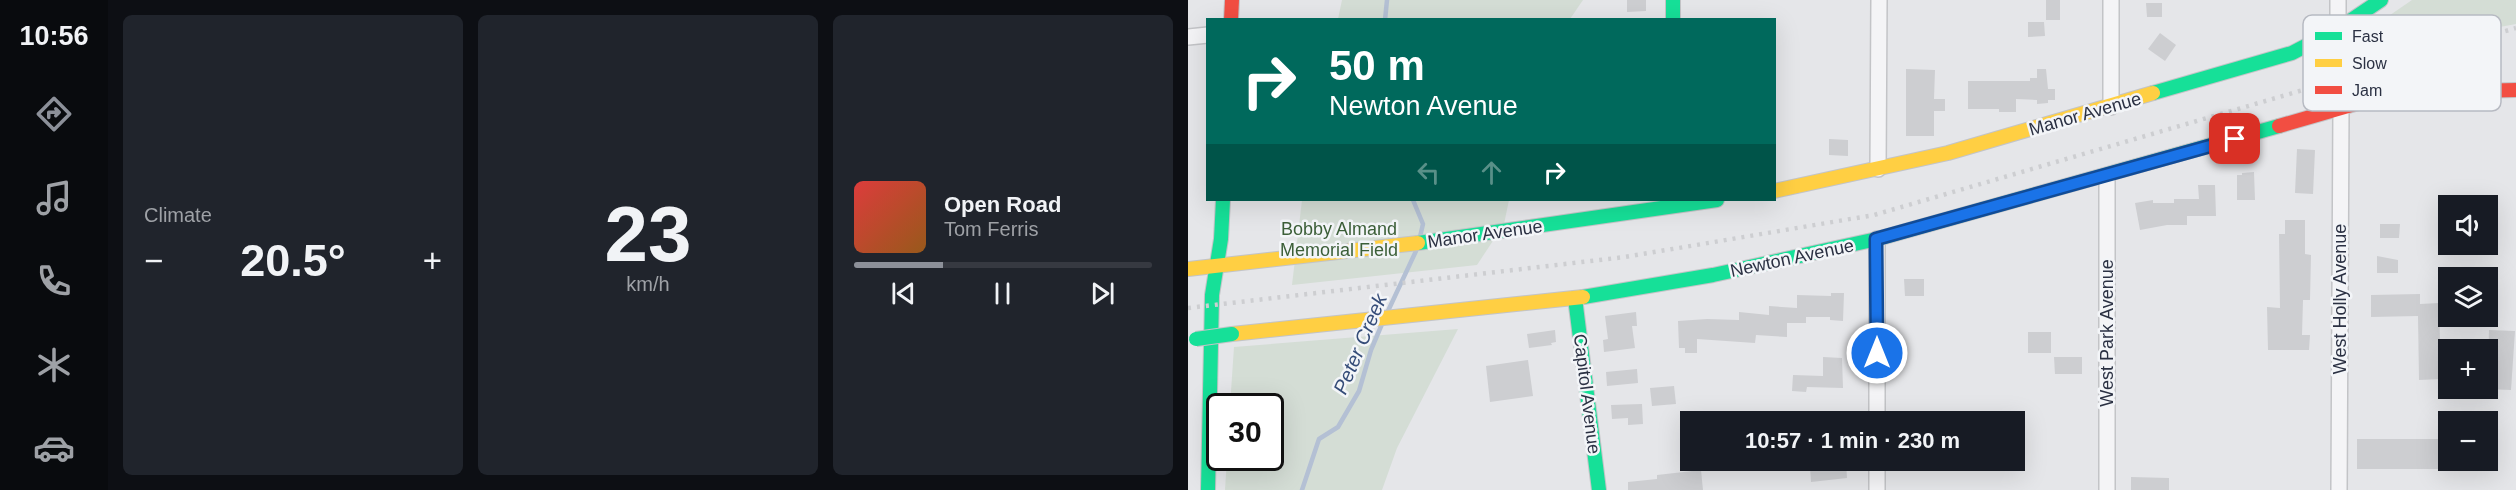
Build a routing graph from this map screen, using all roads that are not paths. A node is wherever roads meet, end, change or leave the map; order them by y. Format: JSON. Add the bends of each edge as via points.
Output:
{"nodes":[{"id":1,"x":1232,"y":0,"type":"edge"},
{"id":2,"x":1673,"y":0,"type":"edge"},
{"id":3,"x":1879,"y":0,"type":"edge"},
{"id":4,"x":2111,"y":0,"type":"edge"},
{"id":5,"x":2381,"y":0,"type":"edge"},
{"id":6,"x":2359,"y":15,"type":"edge"},
{"id":7,"x":1231,"y":18,"type":"edge"},
{"id":8,"x":1673,"y":18,"type":"edge"},
{"id":9,"x":1206,"y":35,"type":"edge"},
{"id":10,"x":1188,"y":37,"type":"edge"},
{"id":11,"x":2303,"y":47,"type":"edge"},
{"id":12,"x":2501,"y":90,"type":"edge"},
{"id":13,"x":2516,"y":90,"type":"edge"},
{"id":14,"x":2111,"y":107,"type":"junction"},
{"id":15,"x":2331,"y":111,"type":"edge"},
{"id":16,"x":2341,"y":111,"type":"edge"},
{"id":17,"x":1878,"y":169,"type":"junction"},
{"id":18,"x":2107,"y":176,"type":"junction"},
{"id":19,"x":1776,"y":191,"type":"edge"},
{"id":20,"x":1222,"y":201,"type":"edge"},
{"id":21,"x":1703,"y":201,"type":"edge"},
{"id":22,"x":1676,"y":203,"type":"edge"},
{"id":23,"x":1876,"y":239,"type":"junction"},
{"id":24,"x":1216,"y":265,"type":"junction"},
{"id":25,"x":1188,"y":269,"type":"edge"},
{"id":26,"x":1575,"y":298,"type":"junction"},
{"id":27,"x":1192,"y":340,"type":"edge"},
{"id":28,"x":1877,"y":411,"type":"edge"},
{"id":29,"x":1877,"y":471,"type":"edge"},
{"id":30,"x":1208,"y":490,"type":"edge"},
{"id":31,"x":1599,"y":490,"type":"edge"},
{"id":32,"x":1877,"y":490,"type":"edge"},
{"id":33,"x":2107,"y":490,"type":"edge"},
{"id":34,"x":2339,"y":490,"type":"edge"}],
"edges":[{"from":1,"to":7,"type":"street"},
{"from":2,"to":8,"type":"street"},
{"from":3,"to":17,"type":"street"},
{"from":4,"to":14,"type":"street"},
{"from":5,"to":6,"type":"street","name":"Manor Avenue"},
{"from":9,"to":10,"type":"street"},
{"from":11,"to":14,"type":"street","name":"Manor Avenue"},
{"from":12,"to":13,"type":"street","name":"Newton Avenue"},
{"from":14,"to":17,"type":"street","name":"Manor Avenue"},
{"from":15,"to":18,"type":"street","name":"Newton Avenue"},
{"from":16,"to":34,"type":"street","name":"West Holly Avenue"},
{"from":17,"to":19,"type":"street","name":"Manor Avenue"},
{"from":18,"to":23,"type":"street","name":"Newton Avenue"},
{"from":18,"to":33,"type":"street","name":"West Park Avenue"},
{"from":20,"to":24,"type":"street"},
{"from":21,"to":22,"type":"street","name":"Manor Avenue"},
{"from":22,"to":24,"type":"street","name":"Manor Avenue","via":[[1467,238]]},
{"from":23,"to":26,"type":"street","name":"Newton Avenue","via":[[1713,275]]},
{"from":23,"to":28,"type":"street"},
{"from":24,"to":25,"type":"street","name":"Manor Avenue"},
{"from":24,"to":30,"type":"street"},
{"from":26,"to":27,"type":"street","name":"Newton Avenue","bridge":true},
{"from":26,"to":31,"type":"street","name":"Capitol Avenue"},
{"from":29,"to":32,"type":"street"}]}
